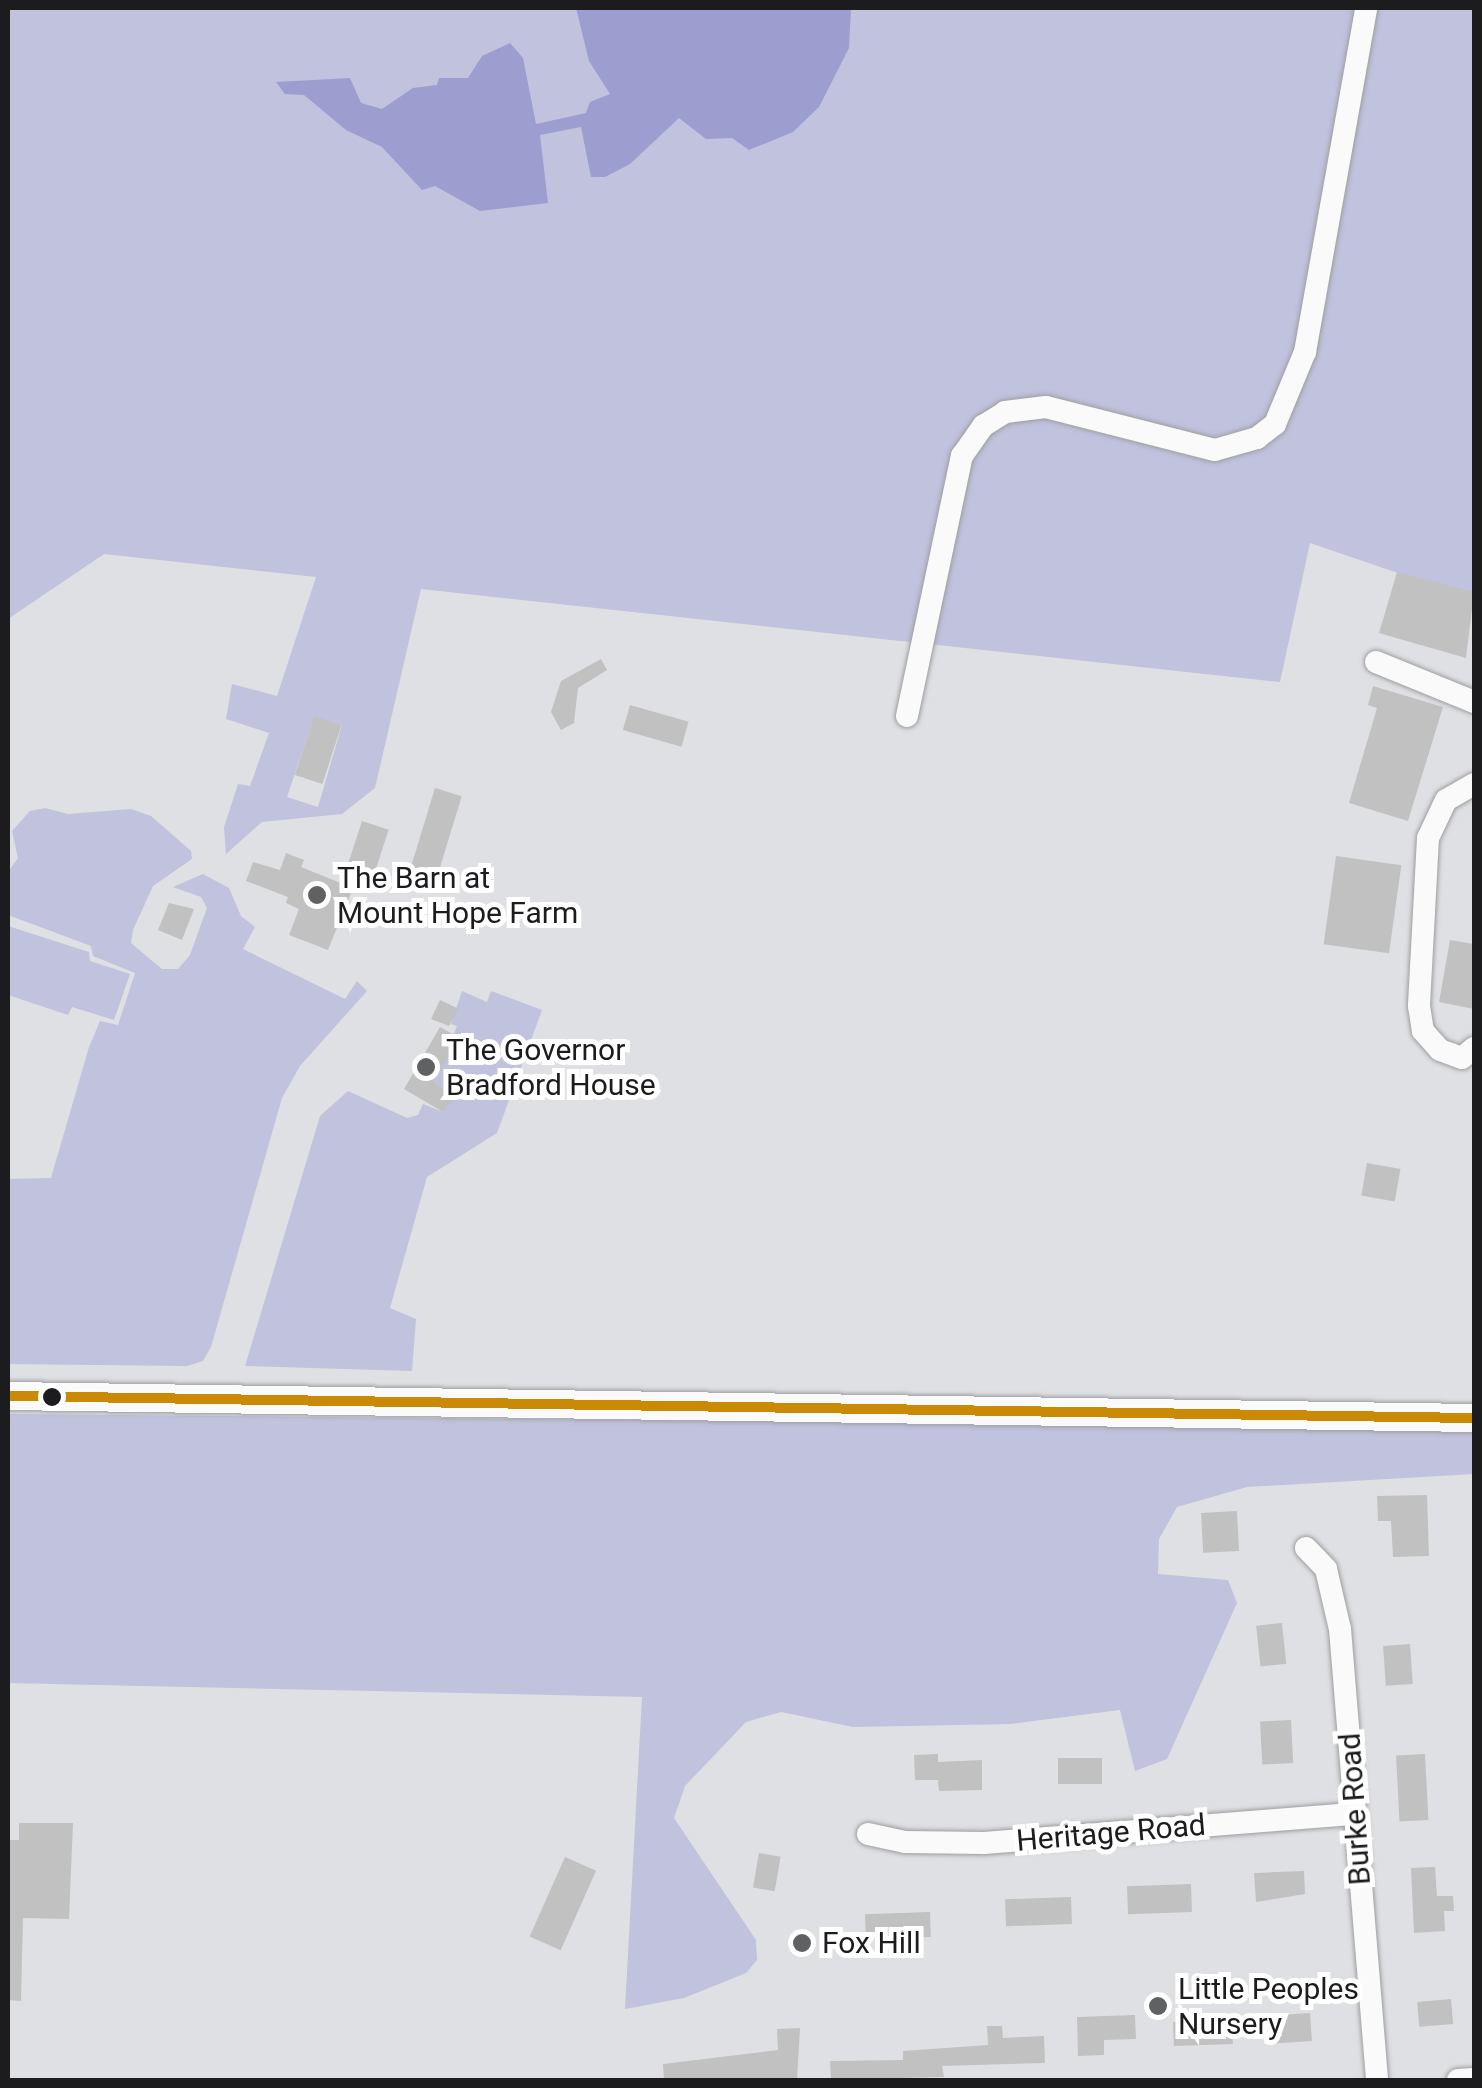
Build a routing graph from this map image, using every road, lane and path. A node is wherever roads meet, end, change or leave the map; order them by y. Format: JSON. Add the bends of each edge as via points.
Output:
{"nodes":[{"id":1,"x":1366,"y":8,"type":"edge"},
{"id":2,"x":1376,"y":662,"type":"dead end"},
{"id":3,"x":1474,"y":702,"type":"edge"},
{"id":4,"x":907,"y":716,"type":"dead end"},
{"id":5,"x":1474,"y":784,"type":"edge"},
{"id":6,"x":1470,"y":1059,"type":"edge"},
{"id":7,"x":8,"y":1396,"type":"edge"},
{"id":8,"x":1474,"y":1418,"type":"edge"},
{"id":9,"x":1306,"y":1548,"type":"dead end"},
{"id":10,"x":1355,"y":1814,"type":"junction"},
{"id":11,"x":868,"y":1834,"type":"dead end"},
{"id":12,"x":1474,"y":2079,"type":"edge"},
{"id":13,"x":1377,"y":2080,"type":"edge"},
{"id":14,"x":1458,"y":2080,"type":"edge"}],
"edges":[{"from":1,"to":4,"type":"street","via":[[1305,352],[1274,424],[1257,438],[1215,450],[1046,407],[1005,412],[982,426],[962,456]]},
{"from":2,"to":3,"type":"street"},
{"from":5,"to":6,"type":"street","via":[[1446,800],[1428,838],[1419,1006],[1430,1042]]},
{"from":7,"to":8,"type":"main road"},
{"from":9,"to":10,"type":"street","name":"Burke Road","via":[[1326,1568],[1334,1590]]},
{"from":10,"to":11,"type":"street","name":"Heritage Road","via":[[984,1843],[904,1842]]},
{"from":10,"to":13,"type":"street","name":"Burke Road"},
{"from":12,"to":14,"type":"street"}]}
